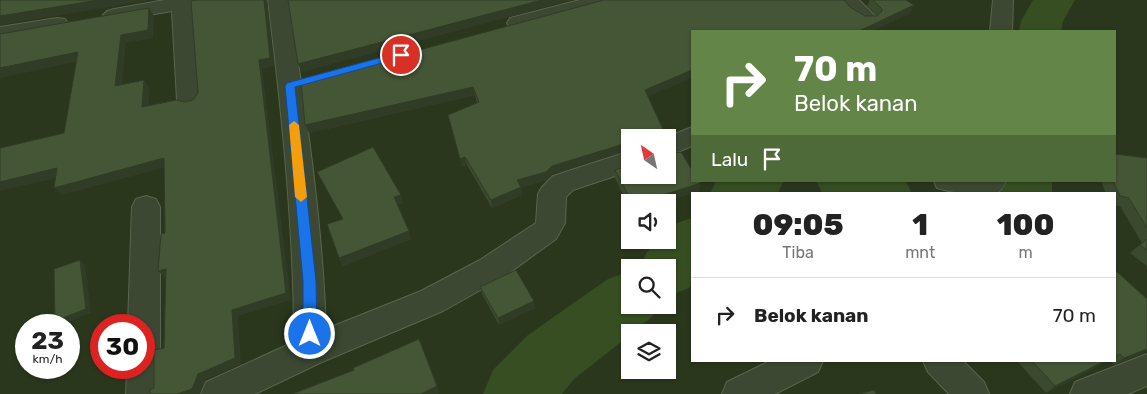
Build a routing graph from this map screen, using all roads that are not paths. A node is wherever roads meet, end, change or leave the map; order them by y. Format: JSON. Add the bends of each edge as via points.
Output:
{"nodes":[{"id":1,"x":278,"y":0,"type":"edge"},
{"id":2,"x":604,"y":0,"type":"edge"},
{"id":3,"x":847,"y":0,"type":"edge"},
{"id":4,"x":1002,"y":0,"type":"edge"},
{"id":5,"x":192,"y":2,"type":"edge"},
{"id":6,"x":866,"y":18,"type":"edge"},
{"id":7,"x":499,"y":28,"type":"edge"},
{"id":8,"x":1001,"y":30,"type":"edge"},
{"id":9,"x":0,"y":34,"type":"edge"},
{"id":10,"x":189,"y":100,"type":"edge"},
{"id":11,"x":691,"y":136,"type":"edge"},
{"id":12,"x":676,"y":143,"type":"edge"},
{"id":13,"x":621,"y":164,"type":"edge"},
{"id":14,"x":957,"y":182,"type":"edge"},
{"id":15,"x":992,"y":182,"type":"edge"},
{"id":16,"x":146,"y":207,"type":"dead end"},
{"id":17,"x":145,"y":314,"type":"edge"},
{"id":18,"x":310,"y":351,"type":"junction"},
{"id":19,"x":804,"y":362,"type":"edge"},
{"id":20,"x":941,"y":362,"type":"edge"},
{"id":21,"x":1147,"y":370,"type":"edge"},
{"id":22,"x":144,"y":379,"type":"edge"},
{"id":23,"x":143,"y":394,"type":"edge"},
{"id":24,"x":218,"y":394,"type":"edge"},
{"id":25,"x":739,"y":394,"type":"edge"},
{"id":26,"x":972,"y":394,"type":"edge"},
{"id":27,"x":1087,"y":394,"type":"edge"}],
"edges":[{"from":1,"to":18,"type":"street","via":[[300,83]]},
{"from":2,"to":7,"type":"street"},
{"from":3,"to":6,"type":"street"},
{"from":4,"to":8,"type":"street"},
{"from":5,"to":9,"type":"street"},
{"from":5,"to":10,"type":"street"},
{"from":11,"to":12,"type":"street"},
{"from":13,"to":18,"type":"street","via":[[563,183],[552,194],[551,223],[546,231],[491,269],[432,301]]},
{"from":14,"to":15,"type":"street","via":[[987,185]]},
{"from":16,"to":17,"type":"street"},
{"from":18,"to":24,"type":"street"},
{"from":19,"to":25,"type":"street"},
{"from":20,"to":26,"type":"street"},
{"from":21,"to":27,"type":"street"},
{"from":22,"to":23,"type":"street"}]}
